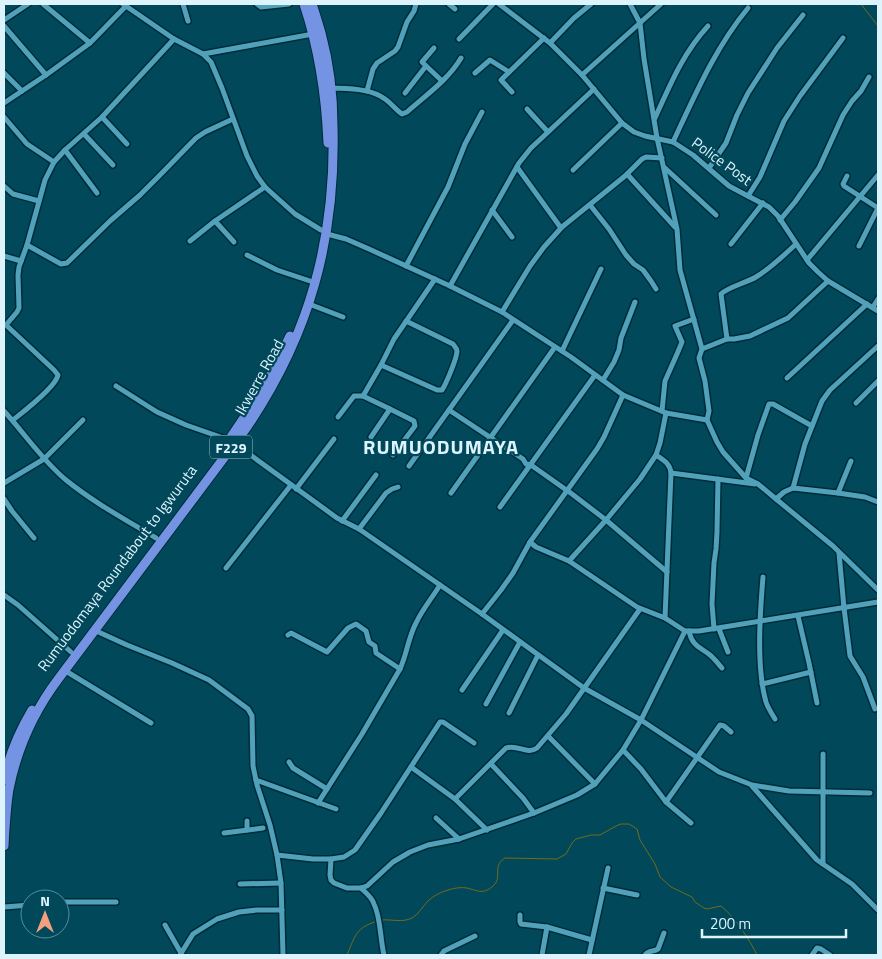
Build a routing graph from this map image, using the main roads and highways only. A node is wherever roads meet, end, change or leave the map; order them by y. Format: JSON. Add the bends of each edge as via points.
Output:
{"nodes":[{"id":1,"x":304,"y":4,"type":"edge"},
{"id":2,"x":312,"y":4,"type":"edge"},
{"id":3,"x":324,"y":232,"type":"junction"},
{"id":4,"x":232,"y":441,"type":"junction"},
{"id":5,"x":4,"y":780,"type":"edge"},
{"id":6,"x":4,"y":839,"type":"edge"},
{"id":7,"x":4,"y":846,"type":"edge"}],
"edges":[{"from":1,"to":3,"type":"main road","name":"Rumuodomaya Roundabout to Igwuruta","number":"F229","via":[[325,96],[328,142]]},
{"from":2,"to":3,"type":"main road","name":"Ikwerre Road","number":"F229","via":[[326,56],[333,111],[334,172]]},
{"from":3,"to":4,"type":"main road","name":"Rumuodomaya Roundabout to Igwuruta","number":"F229","via":[[303,305],[287,344]]},
{"from":3,"to":4,"type":"main road","name":"Ikwerre Road","number":"F229","via":[[309,304],[290,352],[271,390],[247,426]]},
{"from":4,"to":5,"type":"main road","name":"Rumuodomaya Roundabout to Igwuruta","number":"F229","via":[[41,693],[24,723]]},
{"from":4,"to":6,"type":"main road","name":"Ikwerre Road","number":"F229","via":[[51,688],[18,755],[9,791]]},
{"from":6,"to":7,"type":"main road","name":"Ikwerre Road","number":"F229"}]}
